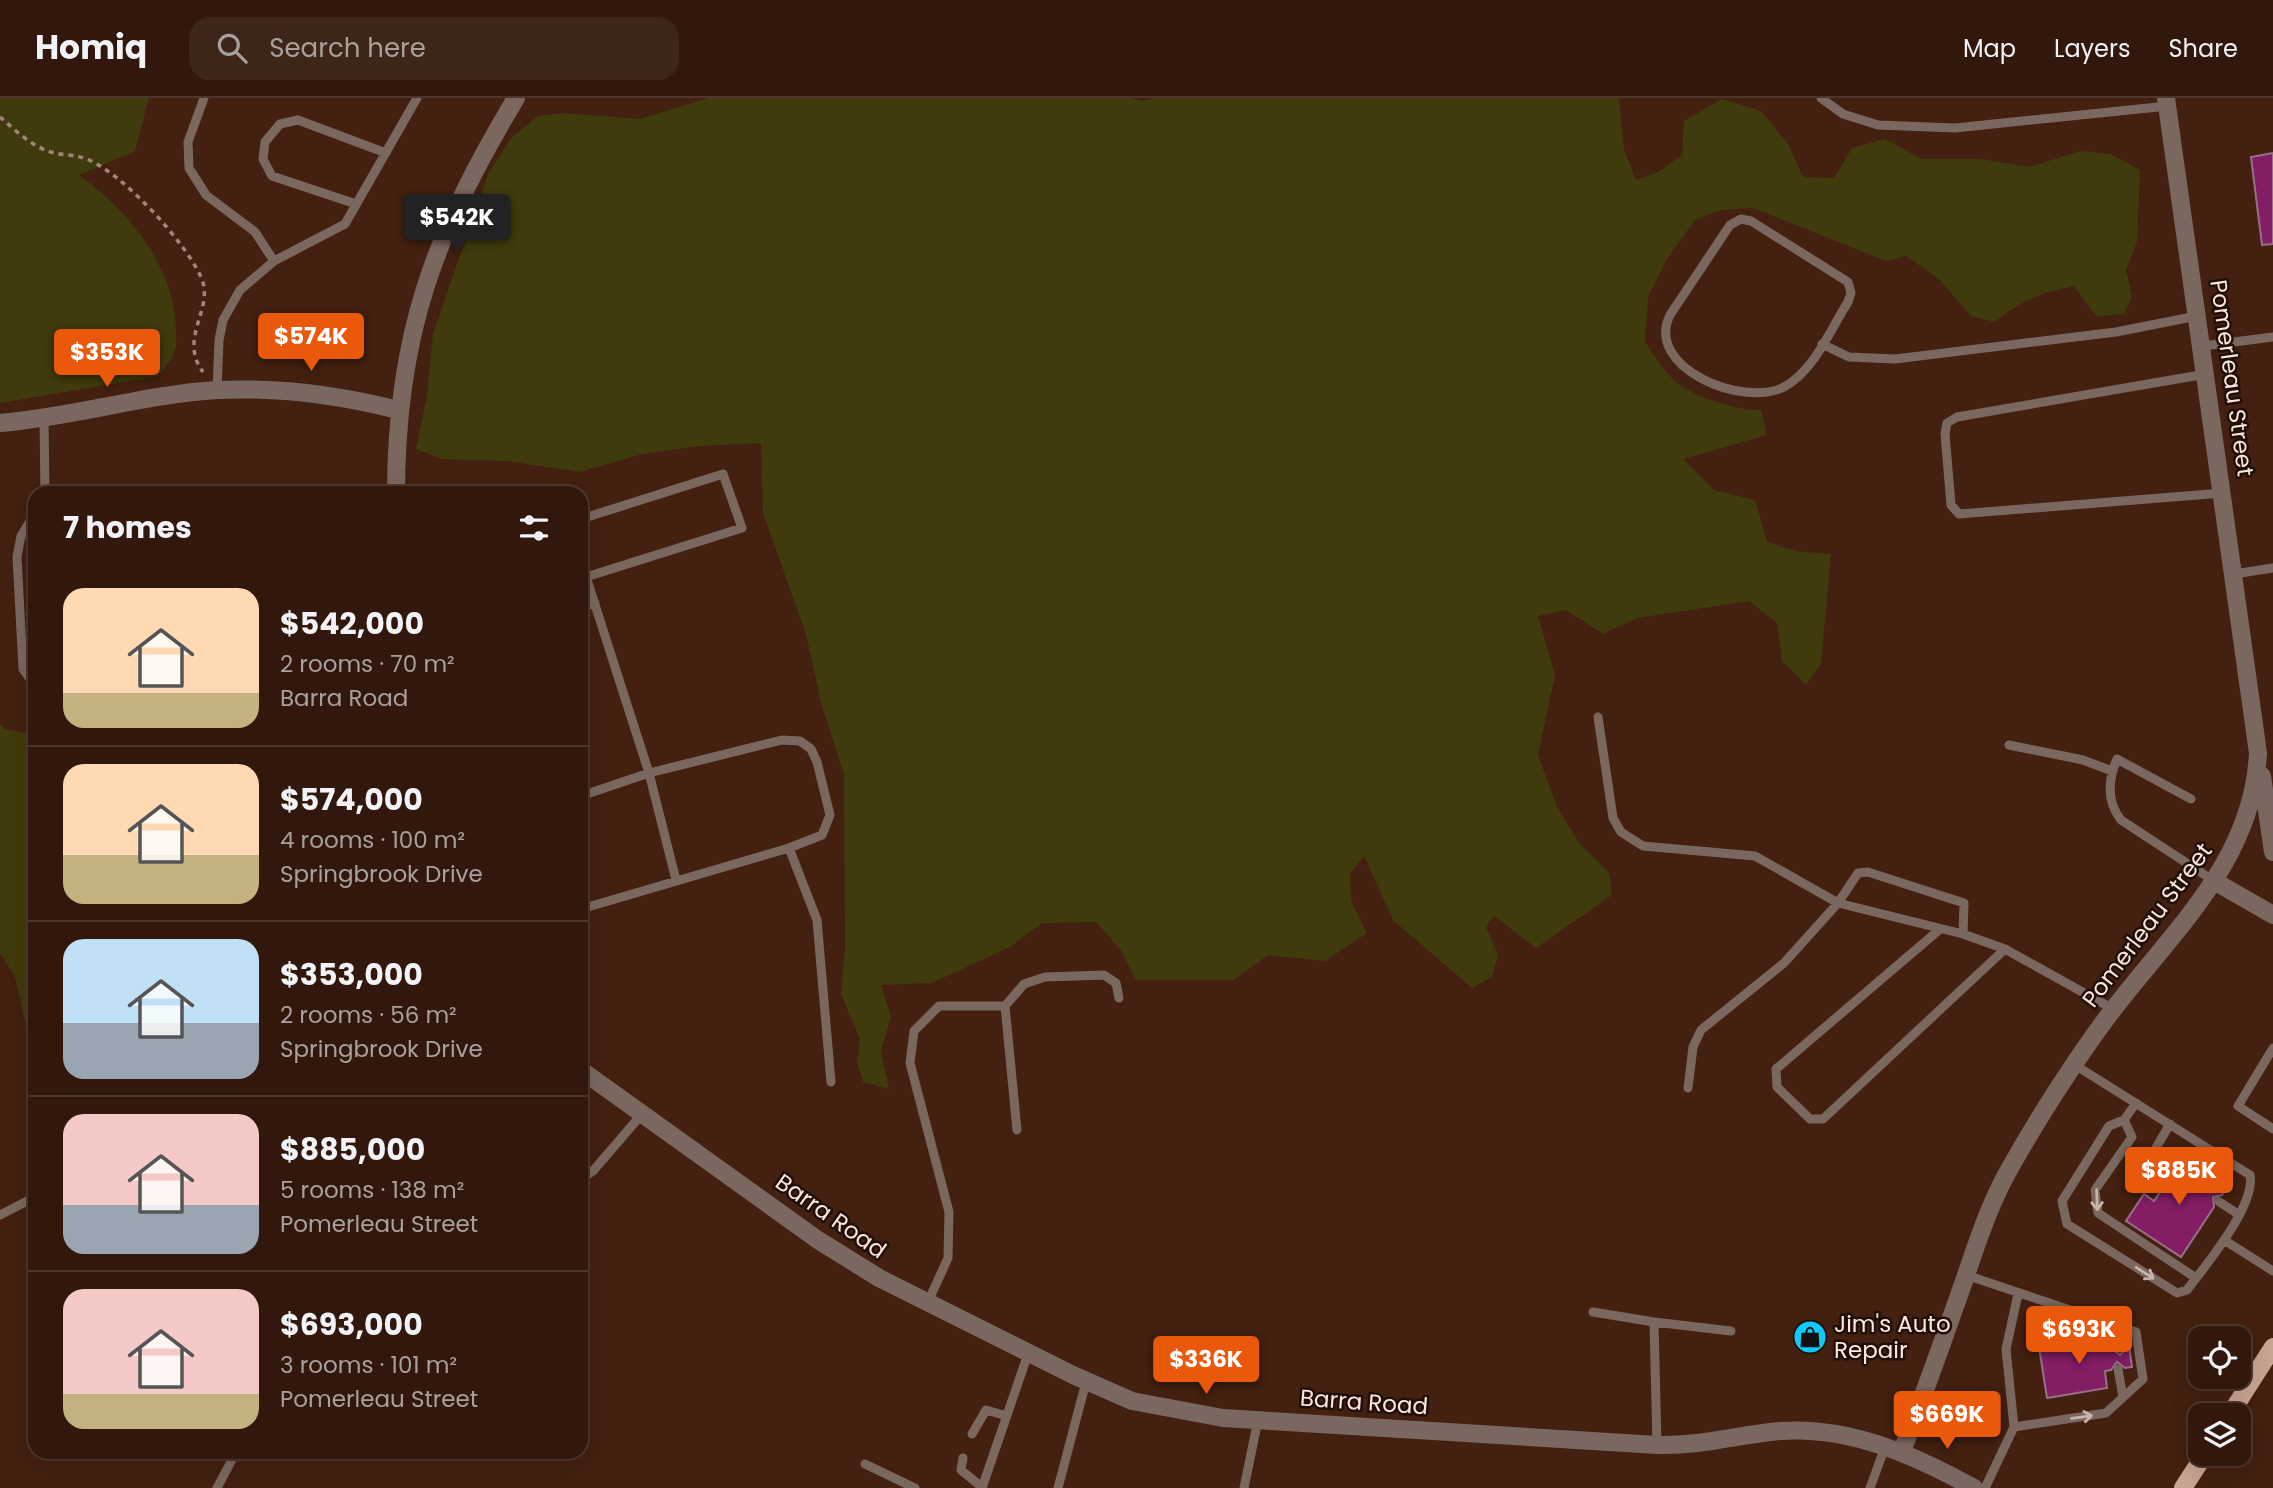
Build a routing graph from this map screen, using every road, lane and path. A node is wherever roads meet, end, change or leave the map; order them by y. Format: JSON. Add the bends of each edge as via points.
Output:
{"nodes":[{"id":1,"x":204,"y":98,"type":"edge"},
{"id":2,"x":417,"y":98,"type":"edge"},
{"id":3,"x":516,"y":98,"type":"edge"},
{"id":4,"x":1821,"y":98,"type":"edge"},
{"id":5,"x":2167,"y":102,"type":"edge"},
{"id":6,"x":0,"y":117,"type":"edge"},
{"id":7,"x":386,"y":153,"type":"junction"},
{"id":8,"x":356,"y":204,"type":"junction"},
{"id":9,"x":274,"y":261,"type":"junction"},
{"id":10,"x":2199,"y":316,"type":"junction"},
{"id":11,"x":2273,"y":337,"type":"edge"},
{"id":12,"x":1822,"y":344,"type":"junction"},
{"id":13,"x":2203,"y":346,"type":"junction"},
{"id":14,"x":2207,"y":374,"type":"junction"},
{"id":15,"x":217,"y":390,"type":"junction"},
{"id":16,"x":398,"y":410,"type":"junction"},
{"id":17,"x":44,"y":419,"type":"junction"},
{"id":18,"x":0,"y":423,"type":"edge"},
{"id":19,"x":45,"y":486,"type":"edge"},
{"id":20,"x":396,"y":486,"type":"edge"},
{"id":21,"x":2223,"y":493,"type":"junction"},
{"id":22,"x":588,"y":517,"type":"edge"},
{"id":23,"x":28,"y":524,"type":"edge"},
{"id":24,"x":2273,"y":568,"type":"edge"},
{"id":25,"x":2234,"y":574,"type":"junction"},
{"id":26,"x":588,"y":576,"type":"edge"},
{"id":27,"x":588,"y":583,"type":"edge"},
{"id":28,"x":595,"y":603,"type":"junction"},
{"id":29,"x":588,"y":606,"type":"edge"},
{"id":30,"x":28,"y":676,"type":"edge"},
{"id":31,"x":1598,"y":717,"type":"dead end"},
{"id":32,"x":2009,"y":745,"type":"dead end"},
{"id":33,"x":2258,"y":753,"type":"junction"},
{"id":34,"x":2112,"y":771,"type":"junction"},
{"id":35,"x":649,"y":773,"type":"junction"},
{"id":36,"x":588,"y":794,"type":"edge"},
{"id":37,"x":2191,"y":799,"type":"dead end"},
{"id":38,"x":2271,"y":829,"type":"edge"},
{"id":39,"x":789,"y":848,"type":"junction"},
{"id":40,"x":2273,"y":852,"type":"edge"},
{"id":41,"x":676,"y":880,"type":"junction"},
{"id":42,"x":2214,"y":881,"type":"junction"},
{"id":43,"x":1838,"y":903,"type":"junction"},
{"id":44,"x":588,"y":907,"type":"edge"},
{"id":45,"x":2273,"y":915,"type":"edge"},
{"id":46,"x":1939,"y":930,"type":"junction"},
{"id":47,"x":1963,"y":934,"type":"junction"},
{"id":48,"x":2005,"y":949,"type":"junction"},
{"id":49,"x":1119,"y":998,"type":"dead end"},
{"id":50,"x":1005,"y":1006,"type":"junction"},
{"id":51,"x":2113,"y":1009,"type":"junction"},
{"id":52,"x":2273,"y":1048,"type":"edge"},
{"id":53,"x":2075,"y":1065,"type":"junction"},
{"id":54,"x":588,"y":1075,"type":"edge"},
{"id":55,"x":831,"y":1082,"type":"dead end"},
{"id":56,"x":1688,"y":1088,"type":"dead end"},
{"id":57,"x":2136,"y":1103,"type":"junction"},
{"id":58,"x":642,"y":1114,"type":"junction"},
{"id":59,"x":2124,"y":1120,"type":"junction"},
{"id":60,"x":2170,"y":1125,"type":"junction"},
{"id":61,"x":2273,"y":1129,"type":"edge"},
{"id":62,"x":1017,"y":1130,"type":"dead end"},
{"id":63,"x":2173,"y":1172,"type":"dead end"},
{"id":64,"x":588,"y":1173,"type":"edge"},
{"id":65,"x":28,"y":1201,"type":"edge"},
{"id":66,"x":2218,"y":1201,"type":"dead end"},
{"id":67,"x":2238,"y":1214,"type":"junction"},
{"id":68,"x":0,"y":1215,"type":"edge"},
{"id":69,"x":2224,"y":1240,"type":"junction"},
{"id":70,"x":2273,"y":1271,"type":"edge"},
{"id":71,"x":1966,"y":1275,"type":"junction"},
{"id":72,"x":2196,"y":1278,"type":"junction"},
{"id":73,"x":2018,"y":1294,"type":"junction"},
{"id":74,"x":926,"y":1304,"type":"junction"},
{"id":75,"x":1593,"y":1312,"type":"dead end"},
{"id":76,"x":1654,"y":1322,"type":"junction"},
{"id":77,"x":2117,"y":1328,"type":"junction"},
{"id":78,"x":1731,"y":1331,"type":"dead end"},
{"id":79,"x":2119,"y":1348,"type":"dead end"},
{"id":80,"x":1028,"y":1353,"type":"junction"},
{"id":81,"x":2271,"y":1356,"type":"edge"},
{"id":82,"x":2118,"y":1369,"type":"dead end"},
{"id":83,"x":1086,"y":1381,"type":"junction"},
{"id":84,"x":2123,"y":1397,"type":"junction"},
{"id":85,"x":2238,"y":1403,"type":"edge"},
{"id":86,"x":1007,"y":1416,"type":"junction"},
{"id":87,"x":1258,"y":1420,"type":"junction"},
{"id":88,"x":2014,"y":1427,"type":"junction"},
{"id":89,"x":972,"y":1434,"type":"dead end"},
{"id":90,"x":1657,"y":1445,"type":"junction"},
{"id":91,"x":1894,"y":1448,"type":"junction"},
{"id":92,"x":963,"y":1458,"type":"dead end"},
{"id":93,"x":232,"y":1459,"type":"edge"},
{"id":94,"x":865,"y":1464,"type":"dead end"},
{"id":95,"x":2197,"y":1466,"type":"edge"},
{"id":96,"x":217,"y":1488,"type":"edge"},
{"id":97,"x":915,"y":1488,"type":"edge"},
{"id":98,"x":983,"y":1488,"type":"edge"},
{"id":99,"x":1058,"y":1488,"type":"edge"},
{"id":100,"x":1244,"y":1488,"type":"edge"},
{"id":101,"x":1870,"y":1488,"type":"edge"},
{"id":102,"x":1974,"y":1488,"type":"edge"},
{"id":103,"x":1985,"y":1488,"type":"edge"},
{"id":104,"x":2183,"y":1488,"type":"edge"}],
"edges":[{"from":1,"to":9,"type":"lane","via":[[188,142],[189,169],[206,195],[255,232]]},
{"from":2,"to":7,"type":"lane"},
{"from":3,"to":16,"type":"street","via":[[469,181],[435,258],[413,324]]},
{"from":4,"to":5,"type":"lane","via":[[1843,114],[1878,125],[1955,128]]},
{"from":5,"to":10,"type":"street","name":"Pomerleau Street"},
{"from":6,"to":15,"type":"path","via":[[38,147],[89,160],[118,179],[149,207],[194,263],[205,293],[193,347],[200,368]]},
{"from":7,"to":8,"type":"lane"},
{"from":7,"to":8,"type":"lane","via":[[298,120],[280,124],[265,142],[263,159],[272,176]]},
{"from":8,"to":9,"type":"lane","via":[[345,224]]},
{"from":9,"to":15,"type":"lane","via":[[240,290],[223,320]]},
{"from":10,"to":12,"type":"lane","via":[[2116,332],[1895,359],[1849,357]]},
{"from":10,"to":13,"type":"street","name":"Pomerleau Street"},
{"from":11,"to":13,"type":"lane"},
{"from":12,"to":12,"type":"lane","via":[[1848,302],[1847,282],[1741,219],[1730,225],[1664,328],[1677,361],[1722,389],[1739,393],[1771,392],[1787,385],[1806,369]]},
{"from":13,"to":14,"type":"street","name":"Pomerleau Street"},
{"from":14,"to":21,"type":"street","name":"Pomerleau Street"},
{"from":14,"to":21,"type":"lane","via":[[1957,416],[1947,424],[1945,434],[1951,505],[1959,514]]},
{"from":15,"to":16,"type":"street","via":[[345,396]]},
{"from":15,"to":17,"type":"street"},
{"from":16,"to":20,"type":"street"},
{"from":17,"to":18,"type":"street"},
{"from":17,"to":19,"type":"lane"},
{"from":21,"to":25,"type":"street","name":"Pomerleau Street"},
{"from":22,"to":26,"type":"lane","via":[[723,474],[742,528]]},
{"from":23,"to":30,"type":"lane","via":[[17,557],[23,669]]},
{"from":24,"to":25,"type":"lane"},
{"from":25,"to":33,"type":"street","name":"Pomerleau Street"},
{"from":27,"to":28,"type":"lane"},
{"from":28,"to":29,"type":"lane"},
{"from":28,"to":35,"type":"lane"},
{"from":31,"to":43,"type":"lane","via":[[1613,818],[1621,832],[1643,846],[1755,856]]},
{"from":32,"to":34,"type":"lane","via":[[2083,760]]},
{"from":33,"to":38,"type":"street"},
{"from":33,"to":42,"type":"street","name":"Pomerleau Street","via":[[2255,792],[2244,827]]},
{"from":34,"to":37,"type":"lane","via":[[2117,760]]},
{"from":34,"to":42,"type":"lane","via":[[2109,789],[2114,811],[2122,820]]},
{"from":35,"to":36,"type":"lane"},
{"from":35,"to":39,"type":"lane","via":[[782,740],[800,741],[811,749],[817,762],[830,816],[822,835]]},
{"from":35,"to":41,"type":"lane"},
{"from":38,"to":40,"type":"street"},
{"from":39,"to":41,"type":"lane"},
{"from":39,"to":55,"type":"lane","via":[[817,920]]},
{"from":41,"to":44,"type":"lane"},
{"from":42,"to":45,"type":"street"},
{"from":42,"to":51,"type":"street","name":"Pomerleau Street"},
{"from":43,"to":46,"type":"lane"},
{"from":43,"to":47,"type":"lane","via":[[1858,873],[1868,872],[1964,902]]},
{"from":43,"to":56,"type":"lane","via":[[1784,963],[1701,1030],[1693,1047]]},
{"from":46,"to":47,"type":"lane"},
{"from":46,"to":48,"type":"lane","via":[[1776,1069],[1777,1087],[1810,1119],[1823,1119]]},
{"from":47,"to":48,"type":"lane"},
{"from":48,"to":51,"type":"lane"},
{"from":49,"to":50,"type":"lane","via":[[1116,983],[1104,975],[1045,977],[1024,984]]},
{"from":50,"to":62,"type":"lane"},
{"from":50,"to":74,"type":"lane","via":[[939,1006],[914,1031],[910,1063],[950,1212],[948,1258]]},
{"from":51,"to":53,"type":"street","name":"Pomerleau Street"},
{"from":52,"to":61,"type":"lane","via":[[2238,1106]]},
{"from":53,"to":57,"type":"lane"},
{"from":53,"to":71,"type":"street","name":"Pomerleau Street","via":[[2005,1177]]},
{"from":54,"to":58,"type":"street","name":"Barra Road"},
{"from":57,"to":59,"type":"lane"},
{"from":57,"to":60,"type":"lane"},
{"from":58,"to":64,"type":"lane"},
{"from":58,"to":74,"type":"street","name":"Barra Road","via":[[818,1240]]},
{"from":59,"to":72,"type":"lane","one_way":true,"via":[[2132,1137],[2095,1190],[2098,1213]]},
{"from":59,"to":72,"type":"lane","one_way":true,"via":[[2109,1126],[2062,1201],[2067,1224],[2177,1293],[2187,1290]]},
{"from":60,"to":63,"type":"lane","via":[[2150,1158]]},
{"from":60,"to":67,"type":"lane","via":[[2250,1175],[2253,1187]]},
{"from":65,"to":68,"type":"lane"},
{"from":66,"to":67,"type":"lane"},
{"from":67,"to":69,"type":"lane"},
{"from":69,"to":70,"type":"lane"},
{"from":69,"to":72,"type":"lane"},
{"from":71,"to":73,"type":"lane"},
{"from":71,"to":91,"type":"street","name":"Pomerleau Street"},
{"from":73,"to":77,"type":"lane"},
{"from":73,"to":88,"type":"lane","via":[[2006,1349]]},
{"from":74,"to":80,"type":"street","name":"Barra Road"},
{"from":75,"to":76,"type":"lane"},
{"from":76,"to":78,"type":"lane"},
{"from":76,"to":90,"type":"lane"},
{"from":77,"to":79,"type":"lane"},
{"from":77,"to":84,"type":"lane","via":[[2136,1332],[2143,1379]]},
{"from":80,"to":83,"type":"street","name":"Barra Road"},
{"from":80,"to":86,"type":"lane"},
{"from":81,"to":85,"type":"main road"},
{"from":82,"to":84,"type":"lane"},
{"from":83,"to":87,"type":"street","name":"Barra Road","via":[[1161,1408]]},
{"from":83,"to":99,"type":"lane"},
{"from":88,"to":84,"type":"lane","one_way":true,"via":[[2106,1413]]},
{"from":86,"to":89,"type":"lane","via":[[986,1410]]},
{"from":86,"to":98,"type":"lane"},
{"from":87,"to":90,"type":"street","name":"Barra Road"},
{"from":87,"to":100,"type":"lane"},
{"from":88,"to":103,"type":"lane"},
{"from":90,"to":91,"type":"street","name":"Barra Road","via":[[1706,1444],[1798,1430]]},
{"from":91,"to":101,"type":"lane"},
{"from":91,"to":102,"type":"street","name":"Barra Road"},
{"from":92,"to":98,"type":"lane","via":[[961,1470]]},
{"from":93,"to":96,"type":"lane"},
{"from":94,"to":97,"type":"lane"},
{"from":95,"to":104,"type":"main road"}]}
